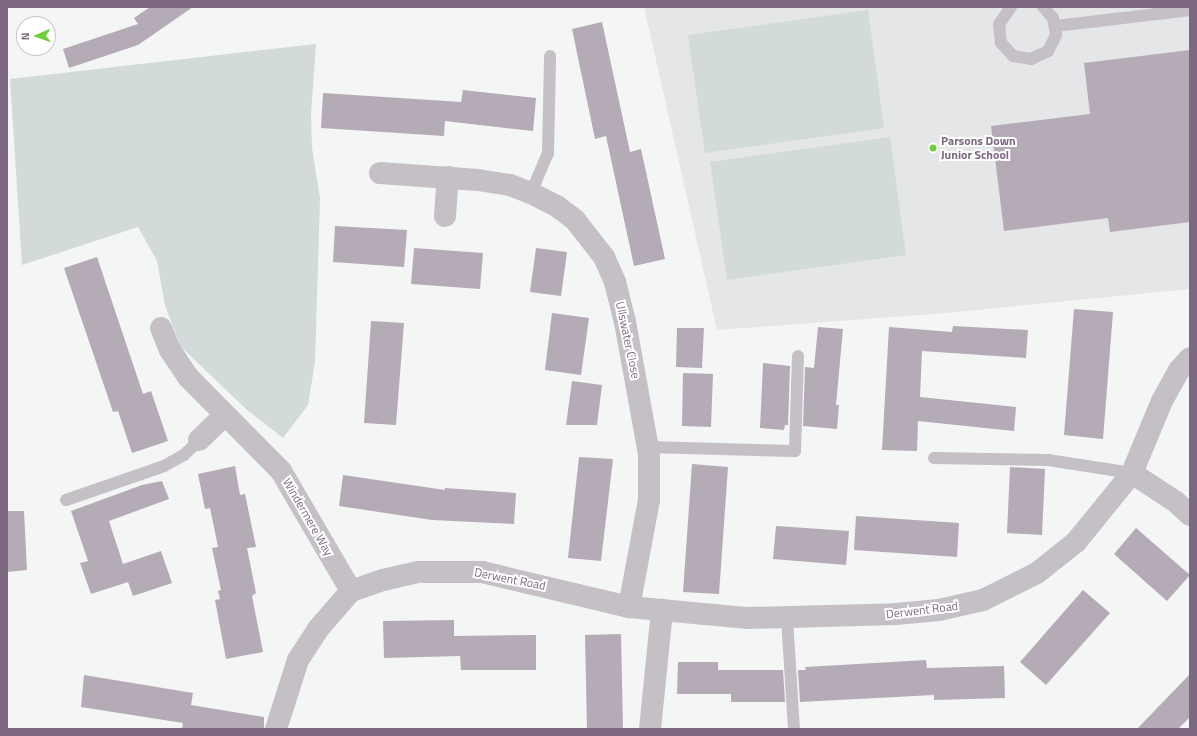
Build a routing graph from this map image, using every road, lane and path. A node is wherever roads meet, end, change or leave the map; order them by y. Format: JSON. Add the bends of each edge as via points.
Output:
{"nodes":[{"id":1,"x":1011,"y":7,"type":"edge"},
{"id":2,"x":1043,"y":7,"type":"edge"},
{"id":3,"x":1190,"y":10,"type":"edge"},
{"id":4,"x":1056,"y":26,"type":"junction"},
{"id":5,"x":550,"y":56,"type":"dead end"},
{"id":6,"x":380,"y":173,"type":"dead end"},
{"id":7,"x":448,"y":177,"type":"junction"},
{"id":8,"x":531,"y":193,"type":"junction"},
{"id":9,"x":445,"y":216,"type":"dead end"},
{"id":10,"x":161,"y":328,"type":"dead end"},
{"id":11,"x":798,"y":356,"type":"dead end"},
{"id":12,"x":1190,"y":358,"type":"edge"},
{"id":13,"x":224,"y":416,"type":"junction"},
{"id":14,"x":198,"y":440,"type":"joint"},
{"id":15,"x":648,"y":447,"type":"junction"},
{"id":16,"x":934,"y":458,"type":"dead end"},
{"id":17,"x":1132,"y":473,"type":"junction"},
{"id":18,"x":66,"y":500,"type":"dead end"},
{"id":19,"x":1190,"y":515,"type":"edge"},
{"id":20,"x":351,"y":591,"type":"junction"},
{"id":21,"x":629,"y":607,"type":"junction"},
{"id":22,"x":662,"y":610,"type":"junction"},
{"id":23,"x":787,"y":618,"type":"junction"},
{"id":24,"x":276,"y":729,"type":"edge"},
{"id":25,"x":650,"y":729,"type":"edge"},
{"id":26,"x":794,"y":729,"type":"edge"}],
"edges":[{"from":1,"to":4,"type":"lane","via":[[1003,16],[998,34],[1001,43],[1013,56],[1031,59],[1048,51],[1053,44]]},
{"from":2,"to":4,"type":"lane","via":[[1053,18]]},
{"from":3,"to":4,"type":"lane"},
{"from":5,"to":8,"type":"lane","via":[[548,153]]},
{"from":6,"to":7,"type":"street","name":"Ullswater Close"},
{"from":7,"to":8,"type":"street","name":"Ullswater Close","via":[[510,185]]},
{"from":7,"to":9,"type":"street"},
{"from":8,"to":15,"type":"street","name":"Ullswater Close","via":[[558,207],[575,220],[606,263],[615,282]]},
{"from":10,"to":13,"type":"street","name":"Windermere Way","via":[[164,340],[177,363]]},
{"from":11,"to":15,"type":"lane","via":[[795,451]]},
{"from":12,"to":17,"type":"street","name":"Derwent Road","via":[[1179,370],[1162,401]]},
{"from":13,"to":14,"type":"street"},
{"from":13,"to":20,"type":"street","name":"Windermere Way","via":[[281,471]]},
{"from":14,"to":18,"type":"lane","via":[[184,455],[164,466]]},
{"from":15,"to":21,"type":"street","name":"Ullswater Close","via":[[649,500]]},
{"from":16,"to":17,"type":"lane","via":[[1048,460]]},
{"from":17,"to":19,"type":"street","via":[[1176,502]]},
{"from":17,"to":23,"type":"street","name":"Derwent Road","via":[[1062,555],[1037,573],[983,600],[939,610],[896,614]]},
{"from":20,"to":21,"type":"street","name":"Derwent Road","via":[[419,572],[482,572]]},
{"from":20,"to":24,"type":"street","via":[[318,629],[298,660]]},
{"from":21,"to":22,"type":"street","name":"Derwent Road"},
{"from":22,"to":23,"type":"street","name":"Derwent Road","via":[[748,618]]},
{"from":22,"to":25,"type":"street"},
{"from":23,"to":26,"type":"lane"}]}
